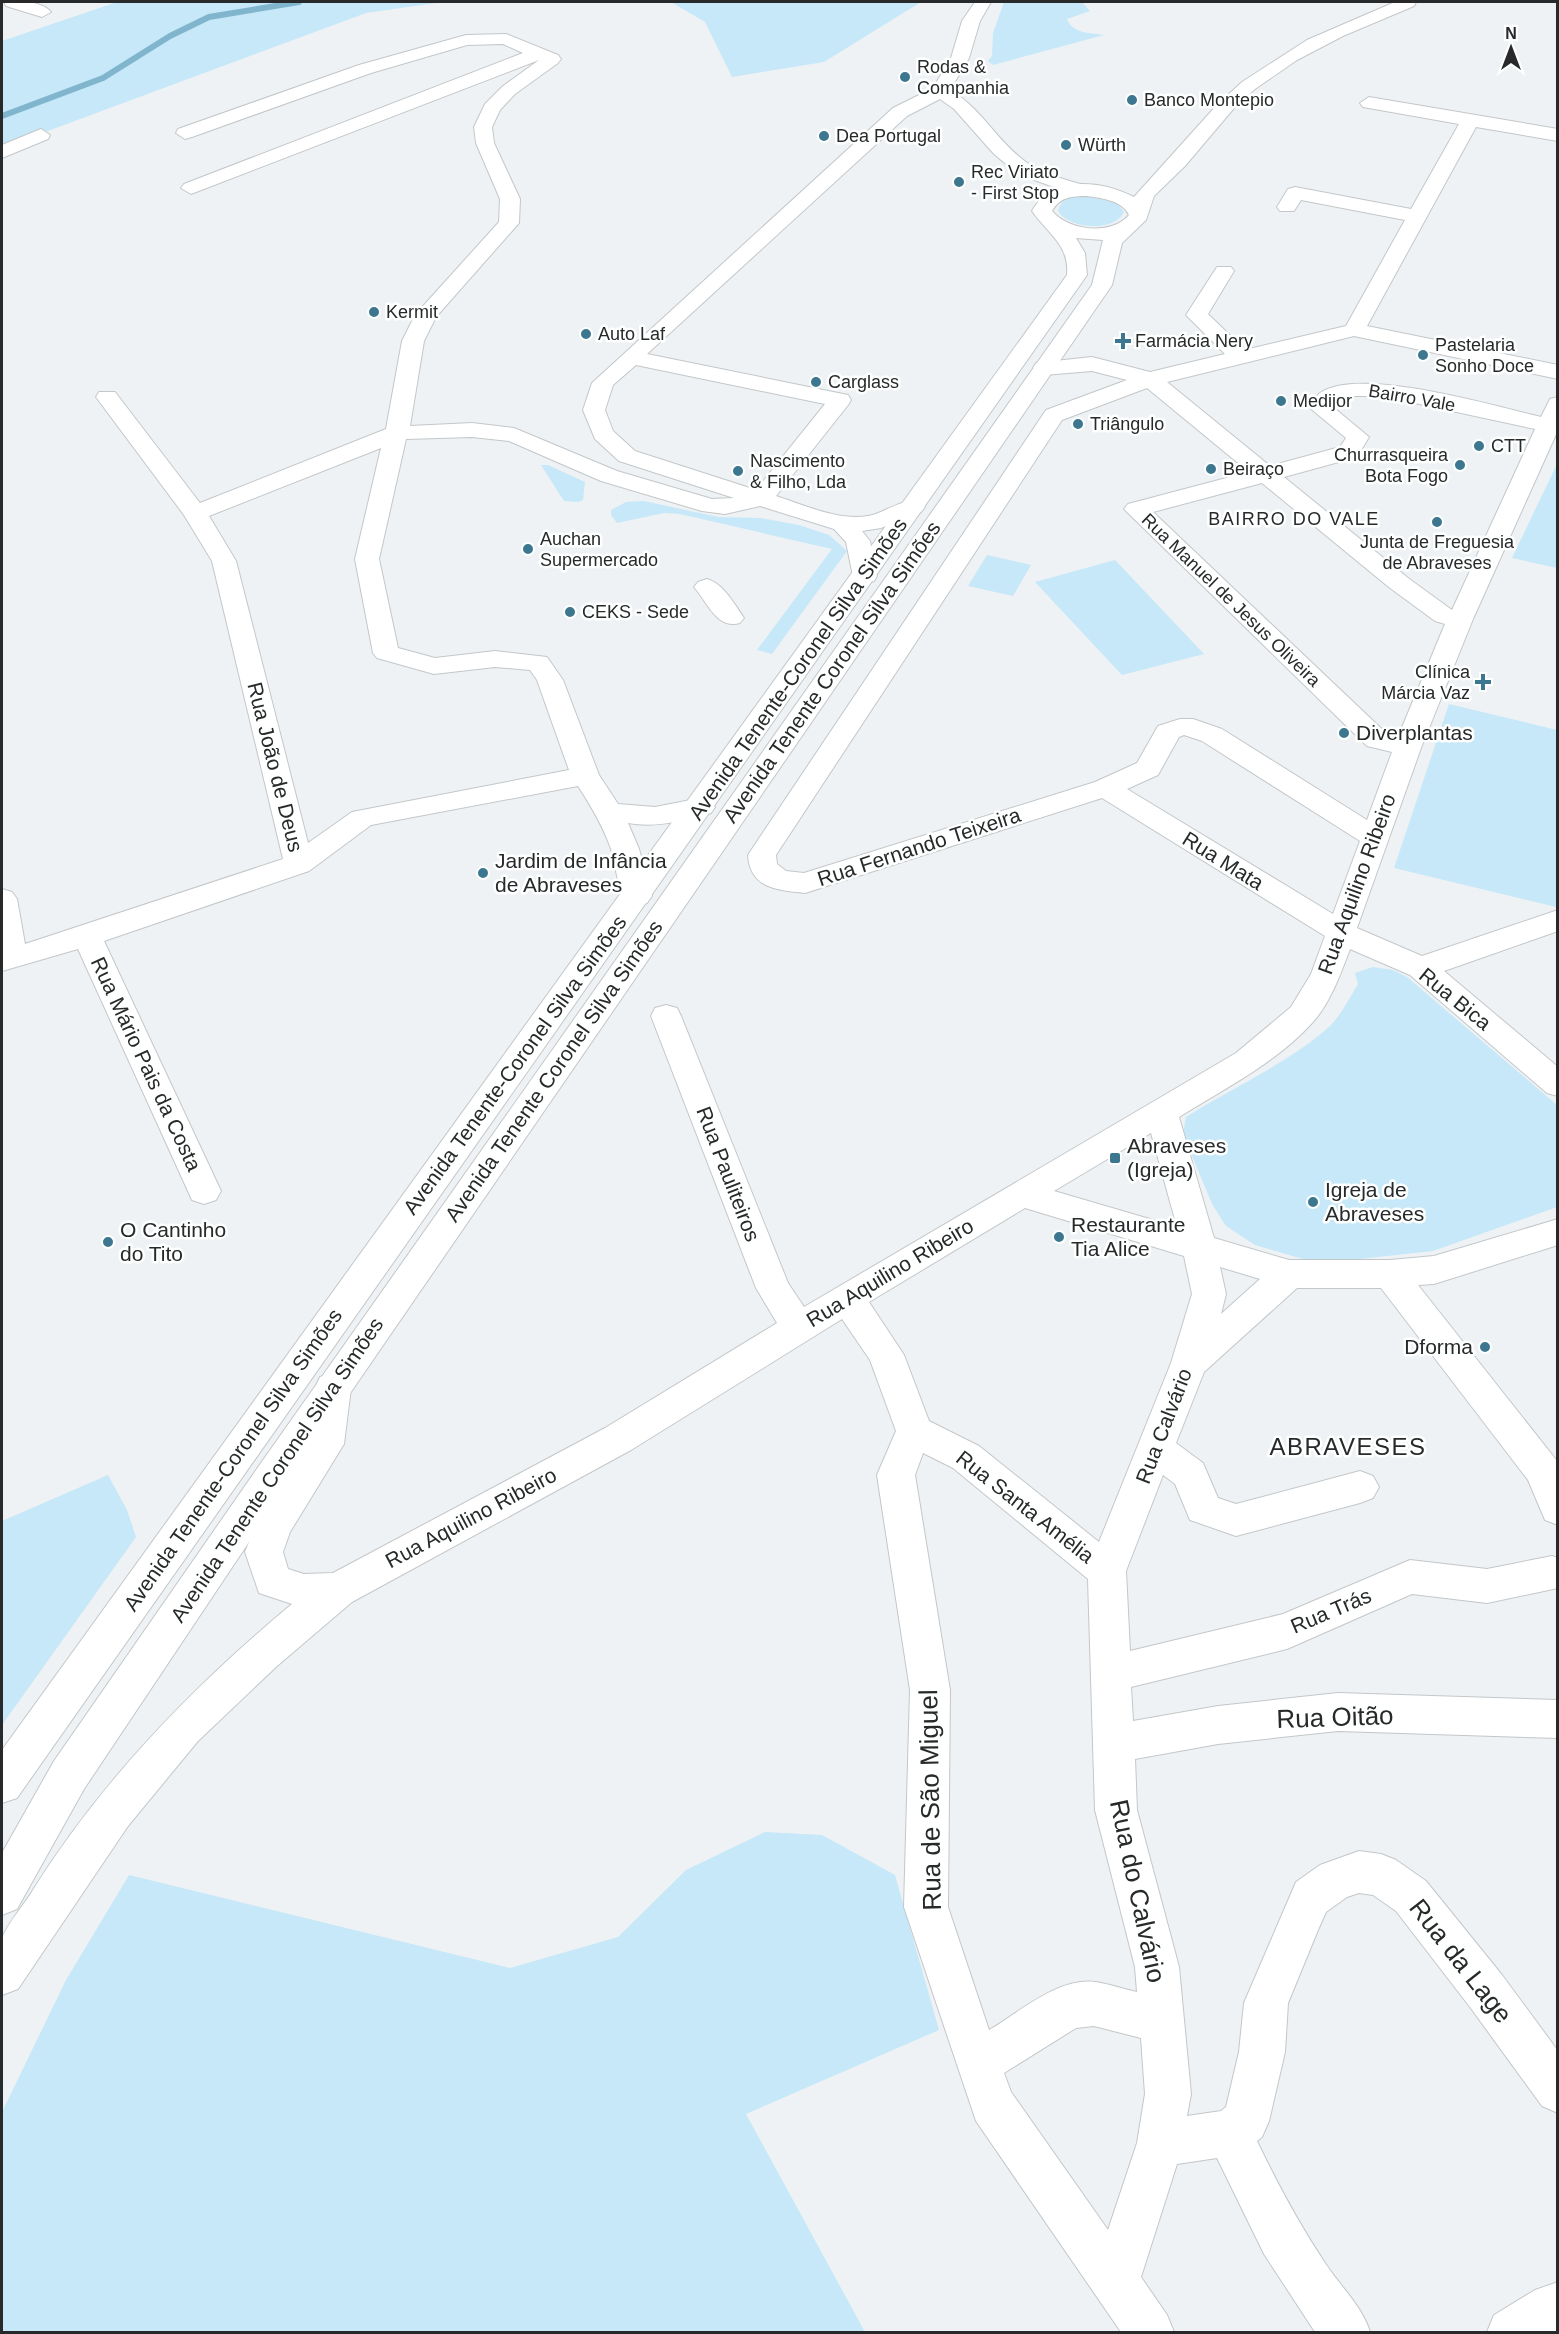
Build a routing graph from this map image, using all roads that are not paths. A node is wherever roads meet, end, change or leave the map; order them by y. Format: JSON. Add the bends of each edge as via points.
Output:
{"nodes":[{"id":1,"x":12,"y":2,"type":"edge"},
{"id":2,"x":982,"y":2,"type":"edge"},
{"id":3,"x":1378,"y":2,"type":"edge"},
{"id":4,"x":1408,"y":2,"type":"edge"},
{"id":5,"x":42,"y":12,"type":"dead end"},
{"id":6,"x":539,"y":53,"type":"junction"},
{"id":7,"x":1216,"y":90,"type":"dead end"},
{"id":8,"x":940,"y":92,"type":"junction"},
{"id":9,"x":1369,"y":103,"type":"dead end"},
{"id":10,"x":1470,"y":120,"type":"junction"},
{"id":11,"x":185,"y":133,"type":"dead end"},
{"id":12,"x":41,"y":135,"type":"dead end"},
{"id":13,"x":1557,"y":135,"type":"edge"},
{"id":14,"x":2,"y":152,"type":"edge"},
{"id":15,"x":1030,"y":174,"type":"junction"},
{"id":16,"x":1119,"y":179,"type":"dead end"},
{"id":17,"x":191,"y":188,"type":"dead end"},
{"id":18,"x":1085,"y":190,"type":"junction"},
{"id":19,"x":1287,"y":207,"type":"dead end"},
{"id":20,"x":1049,"y":214,"type":"junction"},
{"id":21,"x":1417,"y":216,"type":"junction"},
{"id":22,"x":1134,"y":218,"type":"junction"},
{"id":23,"x":1224,"y":271,"type":"dead end"},
{"id":24,"x":1354,"y":330,"type":"junction"},
{"id":25,"x":1063,"y":340,"type":"junction"},
{"id":26,"x":631,"y":357,"type":"junction"},
{"id":27,"x":1240,"y":357,"type":"junction"},
{"id":28,"x":1092,"y":364,"type":"junction"},
{"id":29,"x":1044,"y":368,"type":"junction"},
{"id":30,"x":1557,"y":372,"type":"edge"},
{"id":31,"x":1150,"y":379,"type":"junction"},
{"id":32,"x":107,"y":397,"type":"dead end"},
{"id":33,"x":1553,"y":414,"type":"edge"},
{"id":34,"x":397,"y":433,"type":"junction"},
{"id":35,"x":1269,"y":475,"type":"junction"},
{"id":36,"x":761,"y":499,"type":"junction"},
{"id":37,"x":913,"y":507,"type":"junction"},
{"id":38,"x":195,"y":513,"type":"junction"},
{"id":39,"x":843,"y":524,"type":"junction"},
{"id":40,"x":865,"y":576,"type":"junction"},
{"id":41,"x":707,"y":587,"type":"dead end"},
{"id":42,"x":731,"y":618,"type":"dead end"},
{"id":43,"x":1460,"y":619,"type":"junction"},
{"id":44,"x":1407,"y":748,"type":"junction"},
{"id":45,"x":585,"y":776,"type":"junction"},
{"id":46,"x":1105,"y":788,"type":"junction"},
{"id":47,"x":700,"y":807,"type":"junction"},
{"id":48,"x":609,"y":812,"type":"junction"},
{"id":49,"x":1374,"y":837,"type":"junction"},
{"id":50,"x":299,"y":864,"type":"junction"},
{"id":51,"x":637,"y":896,"type":"junction"},
{"id":52,"x":2,"y":899,"type":"edge"},
{"id":53,"x":1557,"y":920,"type":"edge"},
{"id":54,"x":1341,"y":933,"type":"junction"},
{"id":55,"x":87,"y":936,"type":"junction"},
{"id":56,"x":7,"y":959,"type":"edge"},
{"id":57,"x":1421,"y":968,"type":"junction"},
{"id":58,"x":666,"y":1016,"type":"dead end"},
{"id":59,"x":1557,"y":1085,"type":"edge"},
{"id":60,"x":1161,"y":1112,"type":"junction"},
{"id":61,"x":204,"y":1191,"type":"dead end"},
{"id":62,"x":1023,"y":1195,"type":"junction"},
{"id":63,"x":1557,"y":1232,"type":"edge"},
{"id":64,"x":1199,"y":1247,"type":"junction"},
{"id":65,"x":1289,"y":1274,"type":"junction"},
{"id":66,"x":1390,"y":1274,"type":"junction"},
{"id":67,"x":847,"y":1298,"type":"junction"},
{"id":68,"x":799,"y":1328,"type":"junction"},
{"id":69,"x":1189,"y":1363,"type":"junction"},
{"id":70,"x":333,"y":1388,"type":"junction"},
{"id":71,"x":915,"y":1431,"type":"junction"},
{"id":72,"x":1155,"y":1449,"type":"junction"},
{"id":73,"x":1360,"y":1487,"type":"dead end"},
{"id":74,"x":1557,"y":1509,"type":"edge"},
{"id":75,"x":1556,"y":1568,"type":"edge"},
{"id":76,"x":1107,"y":1571,"type":"junction"},
{"id":77,"x":338,"y":1590,"type":"junction"},
{"id":78,"x":1111,"y":1674,"type":"junction"},
{"id":79,"x":1557,"y":1719,"type":"edge"},
{"id":80,"x":1114,"y":1744,"type":"junction"},
{"id":81,"x":2,"y":1784,"type":"edge"},
{"id":82,"x":2,"y":1894,"type":"edge"},
{"id":83,"x":2,"y":1973,"type":"edge"},
{"id":84,"x":1162,"y":2021,"type":"junction"},
{"id":85,"x":978,"y":2063,"type":"junction"},
{"id":86,"x":1557,"y":2090,"type":"edge"},
{"id":87,"x":1230,"y":2133,"type":"junction"},
{"id":88,"x":1160,"y":2142,"type":"junction"},
{"id":89,"x":1115,"y":2283,"type":"junction"},
{"id":90,"x":1557,"y":2306,"type":"edge"},
{"id":91,"x":1150,"y":2332,"type":"edge"},
{"id":92,"x":1346,"y":2332,"type":"edge"},
{"id":93,"x":1511,"y":2332,"type":"edge"}],
"edges":[{"from":1,"to":5,"type":"street"},
{"from":2,"to":8,"type":"street","via":[[971,21],[960,58]]},
{"from":3,"to":7,"type":"street","via":[[1282,44],[1239,70]]},
{"from":4,"to":22,"type":"street","name":"Avenida Tenente Coronel Silva Simões","via":[[1344,28],[1267,71],[1228,103],[1176,165],[1147,192]]},
{"from":6,"to":11,"type":"street","via":[[506,39],[466,40],[365,69]]},
{"from":6,"to":17,"type":"street"},
{"from":6,"to":34,"type":"street","via":[[552,59],[509,90],[492,108],[483,127],[485,143],[510,199],[509,223],[426,315],[413,341]]},
{"from":8,"to":15,"type":"street","via":[[955,99],[1009,158]]},
{"from":8,"to":26,"type":"street","via":[[900,112]]},
{"from":9,"to":10,"type":"street"},
{"from":10,"to":13,"type":"street"},
{"from":10,"to":21,"type":"street"},
{"from":12,"to":14,"type":"street"},
{"from":15,"to":18,"type":"street"},
{"from":15,"to":20,"type":"street","name":"Avenida Tenente-Coronel Silva Simões"},
{"from":16,"to":18,"type":"street"},
{"from":18,"to":20,"type":"street","via":[[1062,193]]},
{"from":18,"to":22,"type":"street","via":[[1126,199]]},
{"from":19,"to":21,"type":"street","via":[[1295,193]]},
{"from":20,"to":22,"type":"street","via":[[1065,229],[1093,234],[1107,233]]},
{"from":20,"to":37,"type":"street","name":"Avenida Tenente-Coronel Silva Simões","via":[[1075,252],[1079,263],[1077,275]]},
{"from":21,"to":24,"type":"street"},
{"from":22,"to":25,"type":"street","name":"Avenida Tenente Coronel Silva Simões","via":[[1112,241],[1107,253],[1108,274]]},
{"from":23,"to":27,"type":"street","via":[[1197,315]]},
{"from":24,"to":27,"type":"street","name":"Rua Fernando Teixeira"},
{"from":24,"to":30,"type":"street"},
{"from":25,"to":28,"type":"street"},
{"from":25,"to":29,"type":"street","name":"Avenida Tenente Coronel Silva Simões"},
{"from":26,"to":36,"type":"street","via":[[603,383],[594,410],[603,434],[627,456]]},
{"from":26,"to":36,"type":"street","via":[[840,400]]},
{"from":27,"to":31,"type":"street","name":"Rua Fernando Teixeira"},
{"from":28,"to":29,"type":"street"},
{"from":28,"to":31,"type":"street"},
{"from":29,"to":70,"type":"street","name":"Avenida Tenente Coronel Silva Simões"},
{"from":31,"to":35,"type":"street"},
{"from":31,"to":46,"type":"street","name":"Rua Fernando Teixeira","via":[[1054,415],[762,855],[763,868],[778,880],[805,883]]},
{"from":32,"to":38,"type":"street","name":"Rua João de Deus"},
{"from":33,"to":35,"type":"street","name":"Bairro Vale","via":[[1382,389],[1353,389],[1328,398],[1321,408],[1358,438],[1349,452]]},
{"from":33,"to":43,"type":"street","name":"Rua Aquilino Ribeiro"},
{"from":34,"to":36,"type":"street","via":[[472,430],[514,435],[609,476],[695,502],[725,507]]},
{"from":34,"to":38,"type":"street"},
{"from":34,"to":45,"type":"street","via":[[367,559],[386,653],[434,666],[495,659],[538,663],[550,681]]},
{"from":35,"to":43,"type":"street","via":[[1399,583],[1444,616]]},
{"from":35,"to":44,"type":"street","name":"Rua Manuel de Jesus Oliveira","via":[[1136,509],[1377,740]]},
{"from":36,"to":39,"type":"street"},
{"from":37,"to":39,"type":"street","via":[[872,523]]},
{"from":37,"to":40,"type":"street","name":"Avenida Tenente-Coronel Silva Simões"},
{"from":38,"to":50,"type":"street","name":"Rua João de Deus","via":[[224,561]]},
{"from":39,"to":40,"type":"street","via":[[858,541]]},
{"from":40,"to":47,"type":"street","name":"Avenida Tenente-Coronel Silva Simões"},
{"from":41,"to":42,"type":"street"},
{"from":43,"to":44,"type":"street","name":"Rua Aquilino Ribeiro"},
{"from":44,"to":49,"type":"street","name":"Rua Aquilino Ribeiro"},
{"from":45,"to":48,"type":"street"},
{"from":45,"to":50,"type":"street","via":[[362,818]]},
{"from":46,"to":49,"type":"street","name":"Rua Fernando Teixeira","via":[[1148,769],[1168,732],[1193,727],[1212,735]]},
{"from":46,"to":54,"type":"street","name":"Rua Mata"},
{"from":47,"to":48,"type":"street","via":[[647,818]]},
{"from":47,"to":51,"type":"street","name":"Avenida Tenente-Coronel Silva Simões"},
{"from":48,"to":51,"type":"street","via":[[625,849]]},
{"from":49,"to":54,"type":"street","name":"Rua Aquilino Ribeiro"},
{"from":50,"to":55,"type":"street","name":"Rua João de Deus"},
{"from":51,"to":81,"type":"street","name":"Avenida Tenente-Coronel Silva Simões"},
{"from":52,"to":56,"type":"street"},
{"from":53,"to":57,"type":"street"},
{"from":54,"to":57,"type":"street","name":"Rua Bica"},
{"from":54,"to":60,"type":"street","name":"Rua Aquilino Ribeiro","via":[[1326,974],[1302,1015],[1247,1061]]},
{"from":55,"to":56,"type":"street","name":"Rua João de Deus"},
{"from":55,"to":61,"type":"street","name":"Rua Mário Pais da Costa"},
{"from":57,"to":59,"type":"street","name":"Rua Bica"},
{"from":58,"to":68,"type":"street","name":"Rua Pauliteiros","via":[[773,1288]]},
{"from":60,"to":62,"type":"street","name":"Rua Aquilino Ribeiro"},
{"from":60,"to":64,"type":"street","name":"Rua Calvário"},
{"from":62,"to":64,"type":"street"},
{"from":62,"to":67,"type":"street","name":"Rua Aquilino Ribeiro"},
{"from":63,"to":66,"type":"street","via":[[1434,1270]]},
{"from":64,"to":65,"type":"street"},
{"from":64,"to":69,"type":"street","name":"Rua Calvário","via":[[1209,1294]]},
{"from":65,"to":66,"type":"street"},
{"from":65,"to":69,"type":"street"},
{"from":66,"to":74,"type":"street","via":[[1544,1472]]},
{"from":67,"to":68,"type":"street","name":"Rua Aquilino Ribeiro"},
{"from":67,"to":71,"type":"street","via":[[886,1355]]},
{"from":68,"to":77,"type":"street","name":"Rua Aquilino Ribeiro","via":[[618,1439]]},
{"from":69,"to":72,"type":"street","name":"Rua Calvário"},
{"from":70,"to":77,"type":"street","via":[[326,1444],[273,1526],[264,1552],[273,1581],[304,1591]]},
{"from":70,"to":82,"type":"street","name":"Avenida Tenente Coronel Silva Simões","via":[[69,1775]]},
{"from":71,"to":76,"type":"street","name":"Rua Santa Amélia","via":[[966,1457]]},
{"from":71,"to":85,"type":"street","name":"Rua de São Miguel","via":[[896,1475],[930,1690],[926,1907]]},
{"from":72,"to":73,"type":"street","via":[[1190,1474],[1203,1509],[1236,1520]]},
{"from":72,"to":76,"type":"street","name":"Rua Calvário"},
{"from":75,"to":78,"type":"street","name":"Rua Trás","via":[[1487,1586],[1410,1577],[1287,1631]]},
{"from":76,"to":78,"type":"street","name":"Rua Calvário"},
{"from":77,"to":83,"type":"street","name":"Rua Aquilino Ribeiro","via":[[263,1653],[184,1728],[107,1821]]},
{"from":78,"to":80,"type":"street","name":"Rua Calvário"},
{"from":79,"to":80,"type":"street","name":"Rua Oitão","via":[[1338,1712],[1218,1725]]},
{"from":80,"to":84,"type":"street","name":"Rua do Calvário","via":[[1116,1810],[1157,1967]]},
{"from":84,"to":85,"type":"street","via":[[1094,2004],[1070,2006]]},
{"from":84,"to":88,"type":"street","name":"Rua do Calvário","via":[[1168,2094]]},
{"from":85,"to":89,"type":"street","name":"Rua de São Miguel","via":[[992,2105]]},
{"from":86,"to":87,"type":"street","name":"Rua da Lage","via":[[1486,1990],[1411,1896],[1381,1875],[1359,1872],[1335,1880],[1311,1897],[1266,2003],[1262,2052],[1246,2121]]},
{"from":87,"to":88,"type":"street"},
{"from":87,"to":92,"type":"street","via":[[1277,2231],[1313,2290]]},
{"from":88,"to":89,"type":"street","name":"Rua do Calvário"},
{"from":89,"to":91,"type":"street","name":"Rua de São Miguel"},
{"from":90,"to":93,"type":"street"}]}
